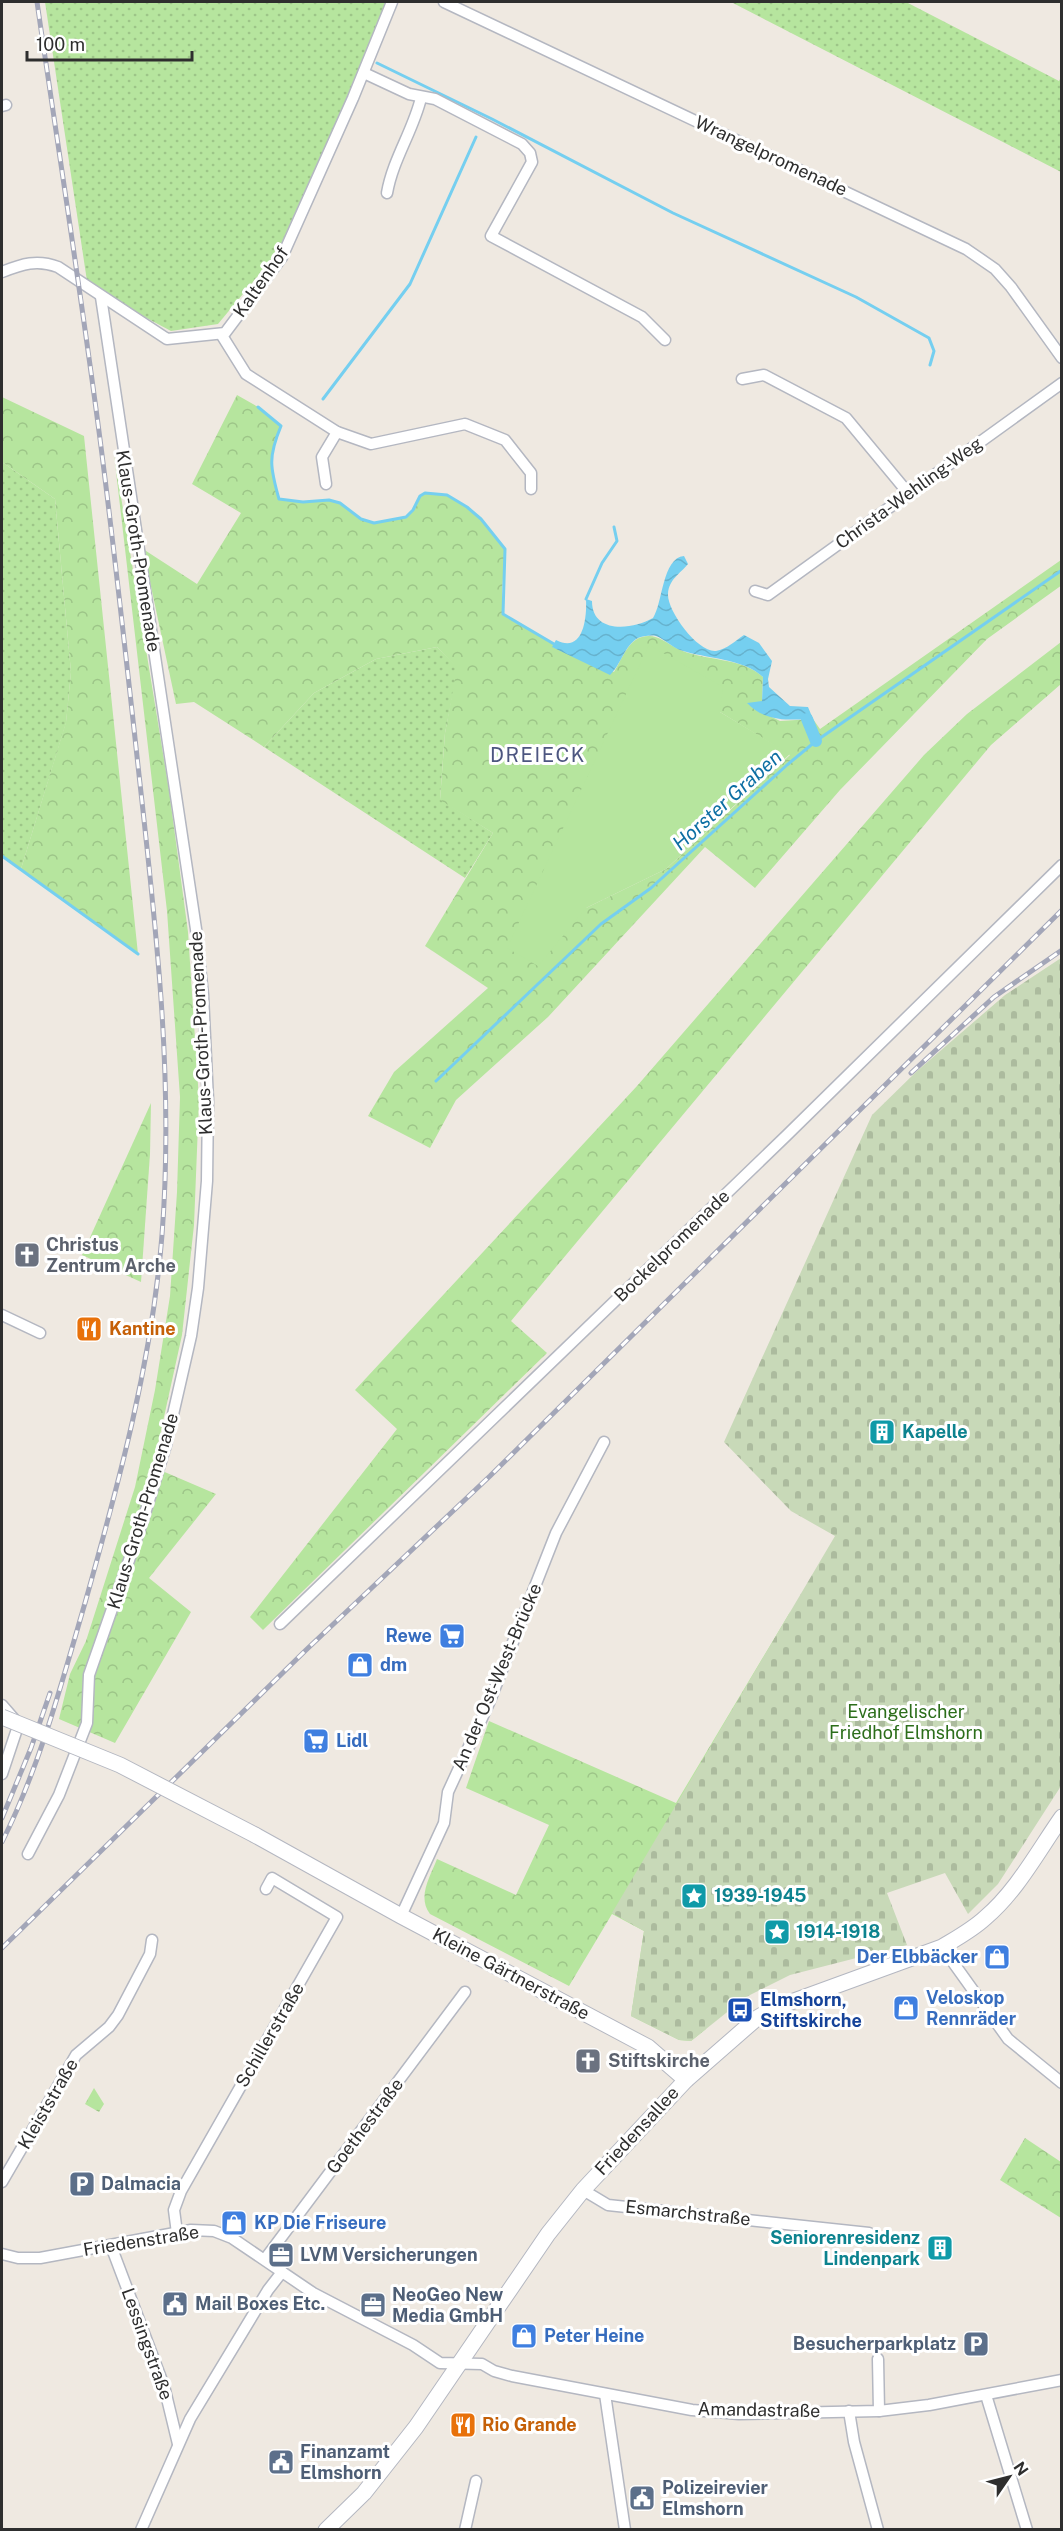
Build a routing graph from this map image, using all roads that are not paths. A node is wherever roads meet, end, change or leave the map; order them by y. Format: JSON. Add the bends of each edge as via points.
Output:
{"nodes":[{"id":1,"x":392,"y":2,"type":"edge"},
{"id":2,"x":444,"y":2,"type":"edge"},
{"id":3,"x":364,"y":73,"type":"junction"},
{"id":4,"x":421,"y":98,"type":"junction"},
{"id":5,"x":387,"y":193,"type":"dead end"},
{"id":6,"x":2,"y":272,"type":"edge"},
{"id":7,"x":101,"y":297,"type":"junction"},
{"id":8,"x":221,"y":334,"type":"junction"},
{"id":9,"x":665,"y":340,"type":"dead end"},
{"id":10,"x":1062,"y":358,"type":"edge"},
{"id":11,"x":742,"y":379,"type":"dead end"},
{"id":12,"x":1062,"y":382,"type":"edge"},
{"id":13,"x":337,"y":432,"type":"junction"},
{"id":14,"x":326,"y":484,"type":"dead end"},
{"id":15,"x":531,"y":489,"type":"dead end"},
{"id":16,"x":909,"y":495,"type":"junction"},
{"id":17,"x":755,"y":591,"type":"dead end"},
{"id":18,"x":1062,"y":865,"type":"edge"},
{"id":19,"x":2,"y":1315,"type":"edge"},
{"id":20,"x":40,"y":1333,"type":"dead end"},
{"id":21,"x":604,"y":1442,"type":"dead end"},
{"id":22,"x":280,"y":1624,"type":"dead end"},
{"id":23,"x":2,"y":1705,"type":"edge"},
{"id":24,"x":8,"y":1719,"type":"edge"},
{"id":25,"x":2,"y":1774,"type":"edge"},
{"id":26,"x":1062,"y":1817,"type":"edge"},
{"id":27,"x":28,"y":1854,"type":"dead end"},
{"id":28,"x":266,"y":1889,"type":"dead end"},
{"id":29,"x":401,"y":1916,"type":"junction"},
{"id":30,"x":152,"y":1940,"type":"dead end"},
{"id":31,"x":942,"y":1947,"type":"junction"},
{"id":32,"x":465,"y":1992,"type":"dead end"},
{"id":33,"x":686,"y":2080,"type":"junction"},
{"id":34,"x":1062,"y":2083,"type":"edge"},
{"id":35,"x":2,"y":2182,"type":"edge"},
{"id":36,"x":583,"y":2190,"type":"junction"},
{"id":37,"x":177,"y":2233,"type":"junction"},
{"id":38,"x":869,"y":2233,"type":"dead end"},
{"id":39,"x":111,"y":2246,"type":"junction"},
{"id":40,"x":2,"y":2254,"type":"edge"},
{"id":41,"x":265,"y":2259,"type":"junction"},
{"id":42,"x":282,"y":2272,"type":"junction"},
{"id":43,"x":878,"y":2359,"type":"dead end"},
{"id":44,"x":460,"y":2362,"type":"junction"},
{"id":45,"x":1062,"y":2380,"type":"edge"},
{"id":46,"x":604,"y":2394,"type":"junction"},
{"id":47,"x":986,"y":2395,"type":"junction"},
{"id":48,"x":879,"y":2410,"type":"junction"},
{"id":49,"x":849,"y":2411,"type":"junction"},
{"id":50,"x":178,"y":2444,"type":"junction"},
{"id":51,"x":476,"y":2481,"type":"dead end"},
{"id":52,"x":141,"y":2529,"type":"edge"},
{"id":53,"x":326,"y":2529,"type":"edge"},
{"id":54,"x":465,"y":2529,"type":"edge"},
{"id":55,"x":625,"y":2529,"type":"edge"},
{"id":56,"x":878,"y":2529,"type":"edge"},
{"id":57,"x":1027,"y":2529,"type":"edge"}],
"edges":[{"from":1,"to":3,"type":"street","name":"Kaltenhof"},
{"from":2,"to":10,"type":"street","name":"Wrangelpromenade","via":[[966,249],[1000,275]]},
{"from":3,"to":4,"type":"street"},
{"from":3,"to":8,"type":"street","name":"Kaltenhof","via":[[282,257]]},
{"from":4,"to":5,"type":"street"},
{"from":4,"to":9,"type":"street","via":[[435,99],[522,144],[530,153],[532,162],[491,236],[642,318]]},
{"from":6,"to":7,"type":"street","name":"Kaltenhof","via":[[25,263],[45,262],[70,273]]},
{"from":7,"to":8,"type":"street","name":"Kaltenhof","via":[[167,339]]},
{"from":7,"to":27,"type":"street","name":"Klaus-Groth-Promenade","via":[[196,929],[208,1100],[207,1181],[191,1336],[166,1445],[89,1675],[87,1723],[59,1795]]},
{"from":8,"to":13,"type":"street","via":[[246,374]]},
{"from":11,"to":16,"type":"street","via":[[764,375],[846,418]]},
{"from":12,"to":16,"type":"street","name":"Christa-Wehling-Weg"},
{"from":13,"to":14,"type":"street","via":[[322,457]]},
{"from":13,"to":15,"type":"street","via":[[371,444],[465,424],[505,440],[531,473]]},
{"from":16,"to":17,"type":"street","name":"Christa-Wehling-Weg","via":[[768,595]]},
{"from":18,"to":22,"type":"street","name":"Bockelpromenade"},
{"from":19,"to":20,"type":"street"},
{"from":21,"to":29,"type":"street","name":"An der Ost-West-Brücke","via":[[556,1533],[489,1703],[448,1792],[444,1822]]},
{"from":23,"to":24,"type":"street"},
{"from":24,"to":25,"type":"street","via":[[17,1729]]},
{"from":24,"to":29,"type":"main road","name":"Kleine Gärtnerstraße","bridge":true,"via":[[120,1765]]},
{"from":26,"to":31,"type":"main road","name":"Friedensallee","via":[[1005,1899]]},
{"from":28,"to":37,"type":"street","name":"Schillerstraße","via":[[272,1878],[337,1917],[181,2192],[174,2210]]},
{"from":29,"to":33,"type":"main road","name":"Kleine Gärtnerstraße","via":[[648,2047]]},
{"from":30,"to":35,"type":"street","name":"Kleiststraße","via":[[150,1954],[118,2015],[76,2055]]},
{"from":31,"to":33,"type":"main road","name":"Friedensallee","via":[[772,2009]]},
{"from":31,"to":34,"type":"street","via":[[1008,2039]]},
{"from":32,"to":41,"type":"street","name":"Goethestraße"},
{"from":33,"to":36,"type":"main road","name":"Friedensallee"},
{"from":36,"to":38,"type":"street","name":"Esmarchstraße","via":[[608,2205]]},
{"from":36,"to":44,"type":"main road","name":"Friedensallee"},
{"from":37,"to":39,"type":"street","name":"Friedenstraße"},
{"from":37,"to":41,"type":"street","name":"Friedenstraße","via":[[204,2230],[225,2234]]},
{"from":39,"to":40,"type":"street","name":"Friedenstraße","via":[[40,2258]]},
{"from":39,"to":50,"type":"street","name":"Lessingstraße","via":[[164,2386]]},
{"from":41,"to":42,"type":"street","name":"Friedenstraße"},
{"from":42,"to":44,"type":"street","name":"Friedenstraße","via":[[440,2363]]},
{"from":42,"to":50,"type":"street","via":[[218,2372]]},
{"from":43,"to":48,"type":"street"},
{"from":44,"to":46,"type":"street","name":"Amandastraße"},
{"from":44,"to":53,"type":"main road","name":"Friedensallee","via":[[364,2493]]},
{"from":45,"to":47,"type":"street","name":"Amandastraße"},
{"from":46,"to":49,"type":"street","name":"Amandastraße","via":[[716,2413]]},
{"from":46,"to":55,"type":"street"},
{"from":47,"to":48,"type":"street","name":"Amandastraße"},
{"from":47,"to":57,"type":"street"},
{"from":48,"to":49,"type":"street","name":"Amandastraße"},
{"from":49,"to":56,"type":"street"},
{"from":50,"to":52,"type":"street"},
{"from":51,"to":54,"type":"street"}]}
